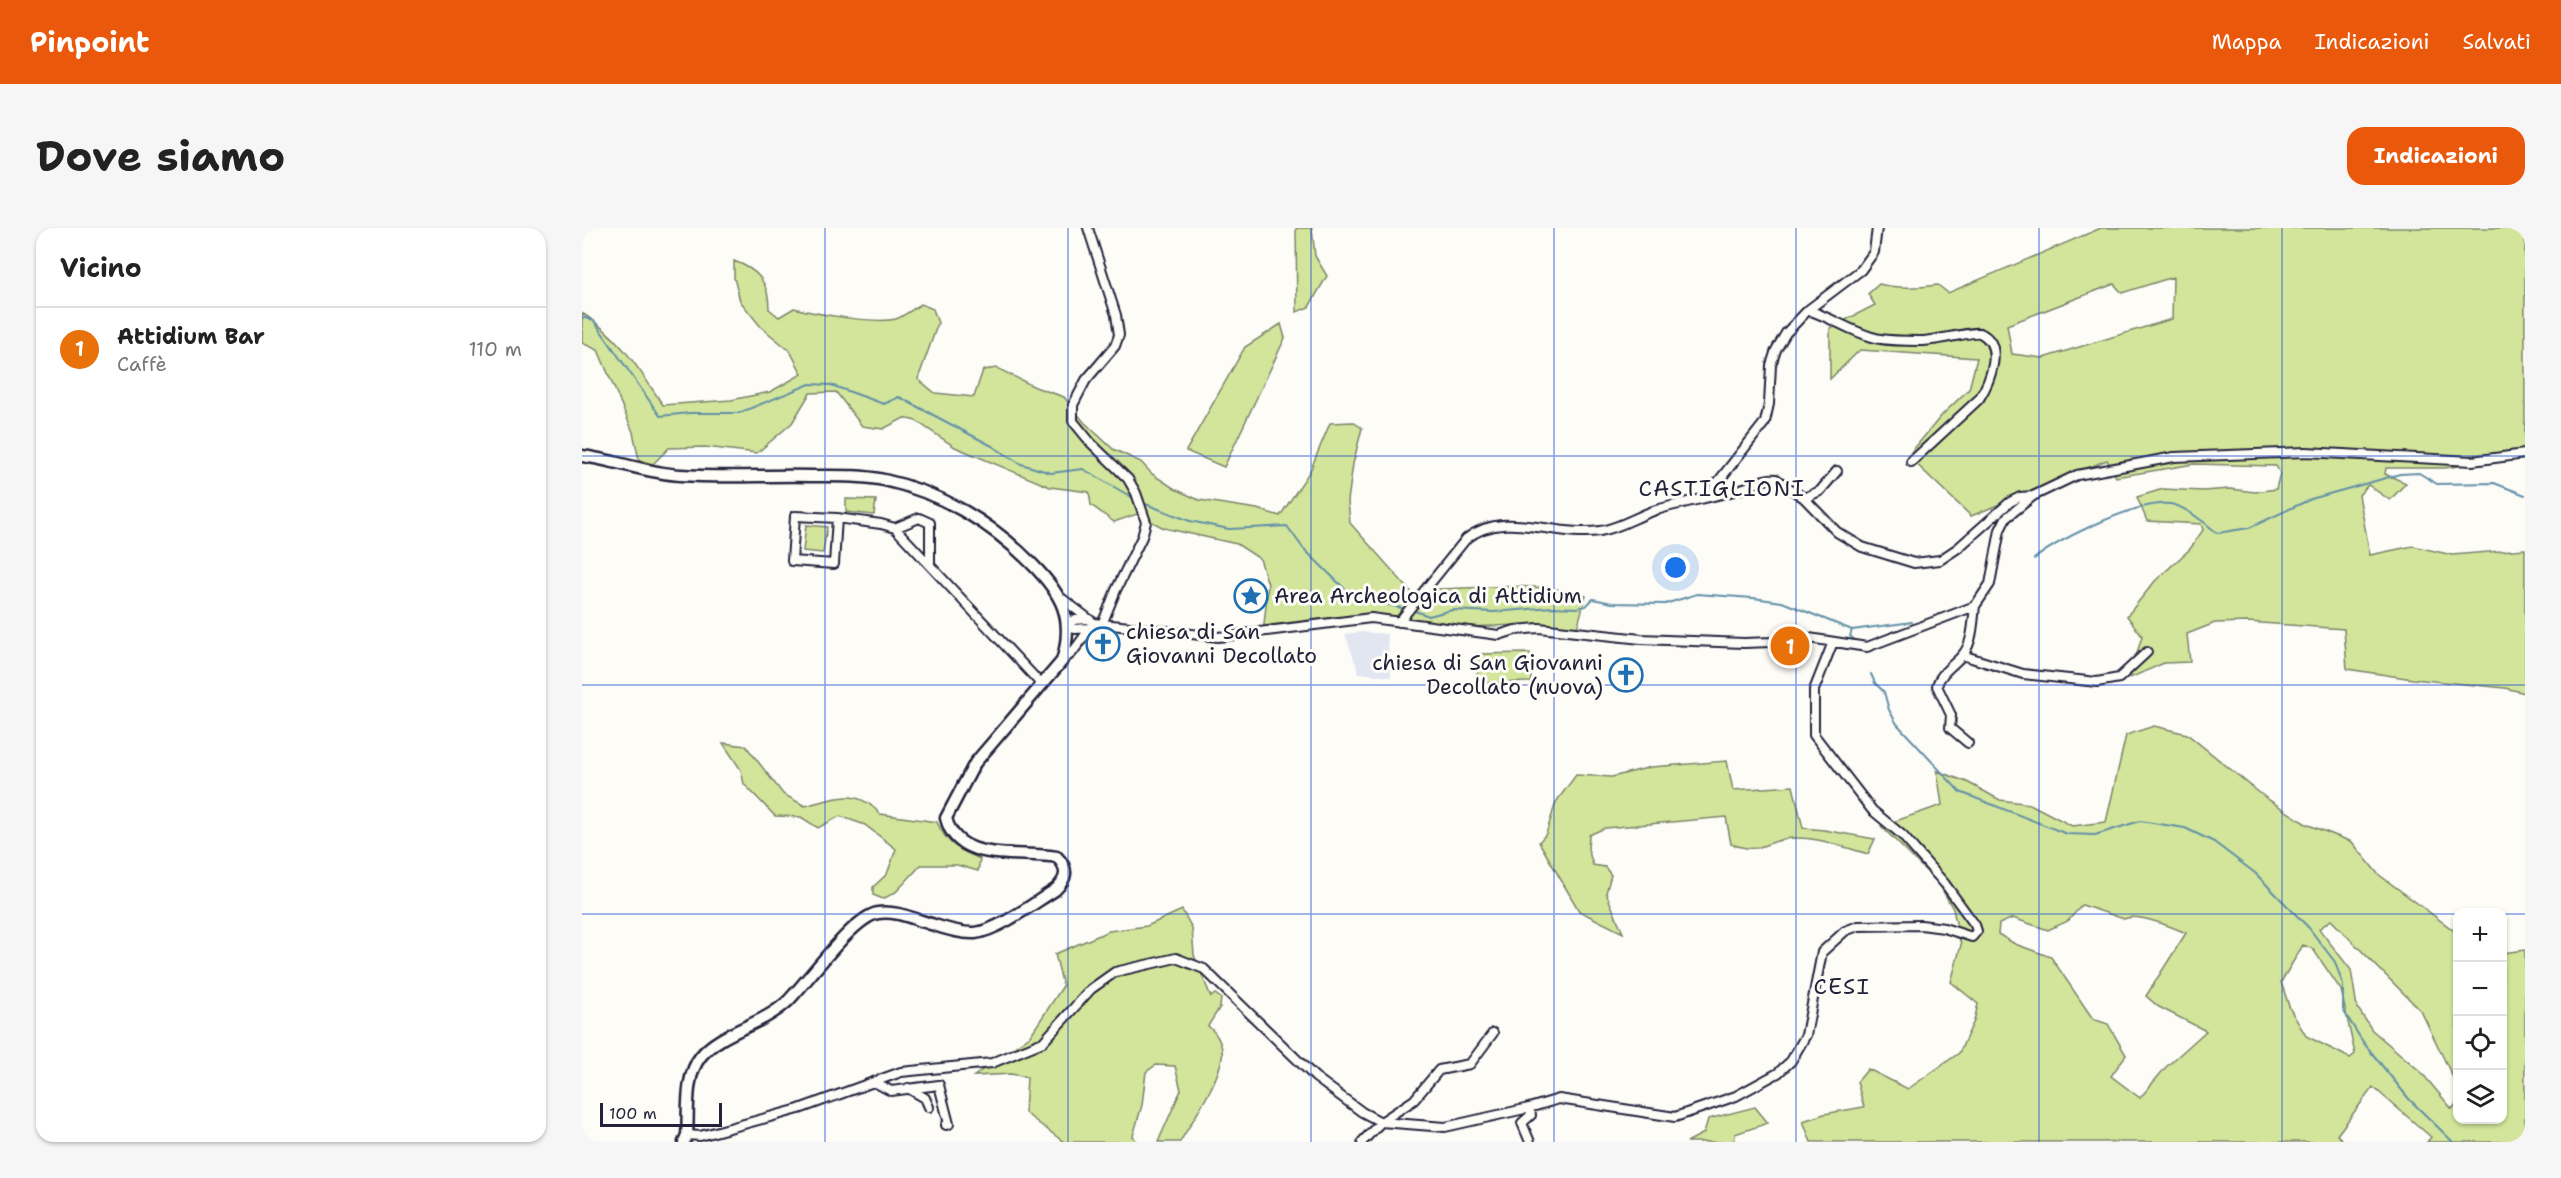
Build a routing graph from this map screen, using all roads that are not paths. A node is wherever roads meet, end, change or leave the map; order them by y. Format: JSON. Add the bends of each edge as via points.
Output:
{"nodes":[{"id":1,"x":1088,"y":228,"type":"edge"},
{"id":2,"x":1877,"y":228,"type":"edge"},
{"id":3,"x":1808,"y":310,"type":"junction"},
{"id":4,"x":2525,"y":454,"type":"edge"},
{"id":5,"x":582,"y":456,"type":"edge"},
{"id":6,"x":1911,"y":462,"type":"dead end"},
{"id":7,"x":1837,"y":471,"type":"dead end"},
{"id":8,"x":1712,"y":495,"type":"junction"},
{"id":9,"x":2033,"y":496,"type":"junction"},
{"id":10,"x":1804,"y":498,"type":"junction"},
{"id":11,"x":837,"y":518,"type":"junction"},
{"id":12,"x":896,"y":528,"type":"junction"},
{"id":13,"x":930,"y":565,"type":"junction"},
{"id":14,"x":1058,"y":596,"type":"junction"},
{"id":15,"x":1975,"y":606,"type":"junction"},
{"id":16,"x":1401,"y":620,"type":"junction"},
{"id":17,"x":1093,"y":623,"type":"junction"},
{"id":18,"x":1067,"y":626,"type":"junction"},
{"id":19,"x":1833,"y":642,"type":"junction"},
{"id":20,"x":2147,"y":652,"type":"dead end"},
{"id":21,"x":1962,"y":655,"type":"junction"},
{"id":22,"x":1062,"y":661,"type":"junction"},
{"id":23,"x":1042,"y":685,"type":"junction"},
{"id":24,"x":1968,"y":743,"type":"dead end"},
{"id":25,"x":1493,"y":1033,"type":"dead end"},
{"id":26,"x":874,"y":1082,"type":"junction"},
{"id":27,"x":908,"y":1088,"type":"junction"},
{"id":28,"x":929,"y":1107,"type":"dead end"},
{"id":29,"x":1529,"y":1108,"type":"junction"},
{"id":30,"x":1381,"y":1122,"type":"junction"},
{"id":31,"x":946,"y":1125,"type":"dead end"},
{"id":32,"x":686,"y":1139,"type":"edge"},
{"id":33,"x":1362,"y":1142,"type":"edge"},
{"id":34,"x":1530,"y":1142,"type":"edge"}],
"edges":[{"from":1,"to":17,"type":"street","via":[[1119,335],[1072,405],[1073,421],[1128,479],[1146,522],[1116,590]]},
{"from":2,"to":3,"type":"street","via":[[1874,252],[1861,270]]},
{"from":3,"to":6,"type":"street","via":[[1882,340],[1935,341],[1973,332],[1988,339],[1993,368],[1987,387]]},
{"from":3,"to":8,"type":"street","via":[[1776,350],[1765,422],[1714,487]]},
{"from":4,"to":9,"type":"street","via":[[2472,460],[2306,452],[2174,457],[2078,475]]},
{"from":5,"to":14,"type":"main road","via":[[649,472],[840,476],[882,479],[917,489],[992,528],[1027,558]]},
{"from":7,"to":10,"type":"street","via":[[1820,491]]},
{"from":8,"to":10,"type":"street","via":[[1770,478]]},
{"from":8,"to":16,"type":"street","via":[[1601,531],[1514,525],[1484,528],[1466,539]]},
{"from":9,"to":10,"type":"street","via":[[2010,502],[1940,560],[1914,563],[1854,542],[1826,522]]},
{"from":9,"to":15,"type":"street","via":[[2006,518],[2000,530],[1990,584]]},
{"from":11,"to":11,"type":"street","via":[[795,516],[792,561],[834,564]]},
{"from":11,"to":12,"type":"street"},
{"from":12,"to":13,"type":"street"},
{"from":12,"to":13,"type":"street","via":[[920,518],[930,523]]},
{"from":13,"to":23,"type":"street"},
{"from":14,"to":17,"type":"street"},
{"from":14,"to":18,"type":"main road"},
{"from":15,"to":19,"type":"street","via":[[1867,647]]},
{"from":15,"to":21,"type":"street","via":[[1969,643]]},
{"from":16,"to":17,"type":"street","via":[[1371,618],[1218,637]]},
{"from":16,"to":19,"type":"street","via":[[1499,635],[1539,628],[1697,642],[1772,642],[1796,636]]},
{"from":17,"to":18,"type":"street","via":[[1075,629]]},
{"from":17,"to":22,"type":"street"},
{"from":18,"to":22,"type":"main road"},
{"from":19,"to":29,"type":"street","via":[[1814,690],[1814,735],[1872,810],[1902,835],[1945,884],[1976,925],[1975,935],[1922,925],[1858,926],[1845,931],[1822,952],[1800,1049],[1778,1073],[1736,1096],[1675,1117],[1559,1099]]},
{"from":20,"to":21,"type":"street","via":[[2119,678],[2097,682],[2022,674]]},
{"from":21,"to":24,"type":"street","via":[[1937,686],[1951,715],[1950,729]]},
{"from":22,"to":23,"type":"main road"},
{"from":23,"to":32,"type":"main road","via":[[975,763],[946,818],[956,840],[971,848],[1057,857],[1066,872],[1063,883],[993,927],[975,933],[896,913],[877,913],[860,921],[781,1007],[710,1046],[699,1058],[691,1077]]},
{"from":25,"to":30,"type":"street","via":[[1470,1064],[1439,1070],[1414,1100]]},
{"from":26,"to":27,"type":"street","via":[[891,1091]]},
{"from":26,"to":30,"type":"street","via":[[901,1072],[992,1063],[1042,1042],[1090,989],[1115,972],[1176,958],[1204,969],[1315,1077]]},
{"from":26,"to":32,"type":"street","via":[[799,1109]]},
{"from":27,"to":28,"type":"street","via":[[925,1098]]},
{"from":27,"to":31,"type":"street","via":[[939,1085],[949,1124]]},
{"from":29,"to":30,"type":"street","via":[[1445,1127]]},
{"from":29,"to":34,"type":"street","via":[[1532,1114],[1522,1123]]},
{"from":30,"to":33,"type":"street"}]}
